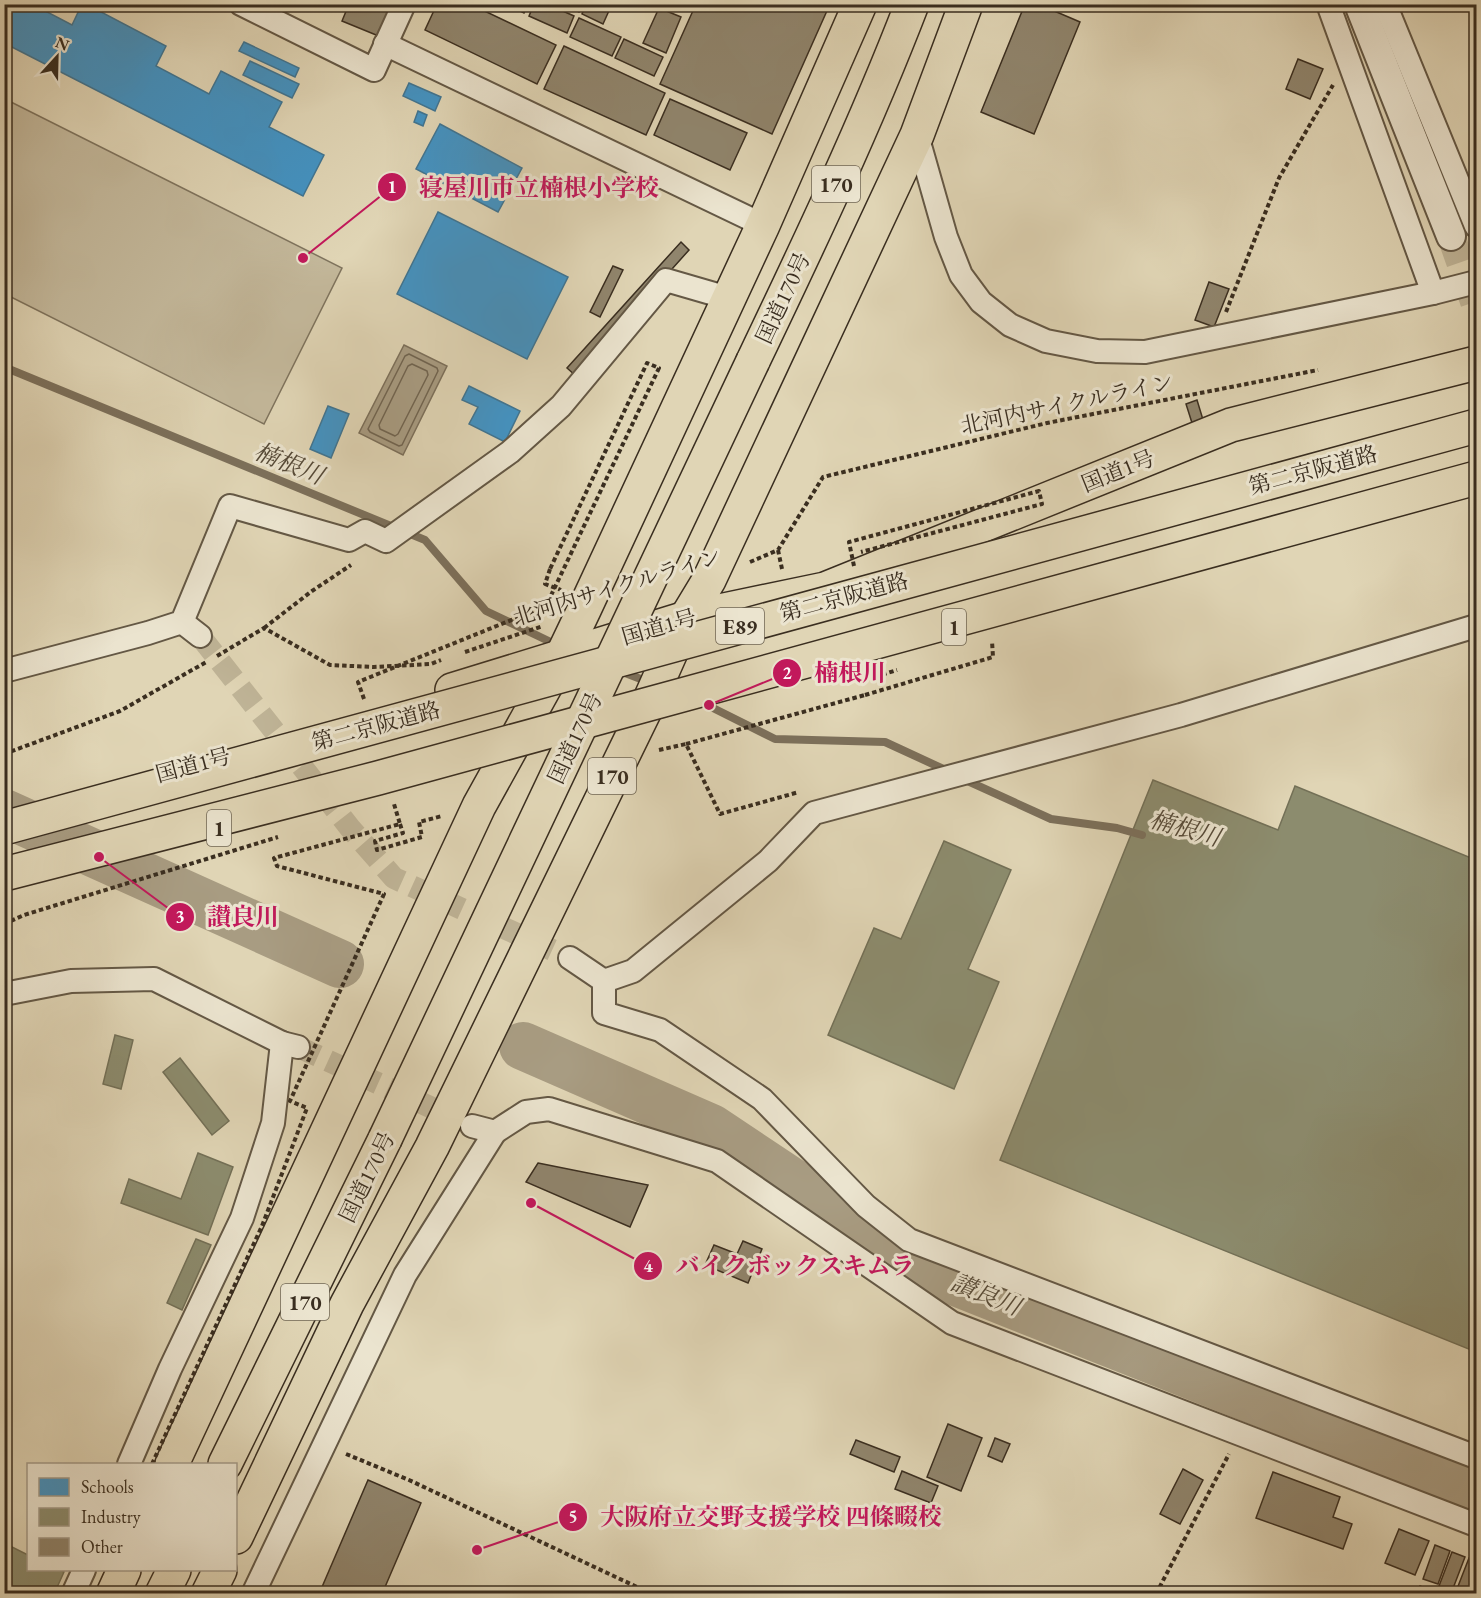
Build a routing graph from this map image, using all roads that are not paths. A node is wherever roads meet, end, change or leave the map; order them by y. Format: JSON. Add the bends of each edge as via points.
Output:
{"nodes":[{"id":1,"x":241,"y":4,"type":"edge"},
{"id":2,"x":404,"y":4,"type":"edge"},
{"id":3,"x":860,"y":4,"type":"edge"},
{"id":4,"x":912,"y":4,"type":"edge"},
{"id":5,"x":966,"y":4,"type":"edge"},
{"id":6,"x":1328,"y":4,"type":"edge"},
{"id":7,"x":1359,"y":4,"type":"edge"},
{"id":8,"x":1385,"y":4,"type":"edge"},
{"id":9,"x":273,"y":11,"type":"edge"},
{"id":10,"x":385,"y":44,"type":"junction"},
{"id":11,"x":917,"y":135,"type":"junction"},
{"id":12,"x":763,"y":225,"type":"junction"},
{"id":13,"x":1463,"y":231,"type":"edge"},
{"id":14,"x":1476,"y":282,"type":"edge"},
{"id":15,"x":1433,"y":293,"type":"junction"},
{"id":16,"x":728,"y":298,"type":"junction"},
{"id":17,"x":1476,"y":363,"type":"edge"},
{"id":18,"x":1476,"y":426,"type":"edge"},
{"id":19,"x":1476,"y":478,"type":"edge"},
{"id":20,"x":1476,"y":494,"type":"edge"},
{"id":21,"x":686,"y":618,"type":"junction"},
{"id":22,"x":182,"y":622,"type":"junction"},
{"id":23,"x":1476,"y":626,"type":"edge"},
{"id":24,"x":200,"y":636,"type":"tunnel mouth"},
{"id":25,"x":561,"y":656,"type":"junction"},
{"id":26,"x":4,"y":671,"type":"edge"},
{"id":27,"x":648,"y":704,"type":"junction"},
{"id":28,"x":512,"y":744,"type":"junction"},
{"id":29,"x":4,"y":816,"type":"edge"},
{"id":30,"x":4,"y":828,"type":"edge"},
{"id":31,"x":4,"y":874,"type":"edge"},
{"id":32,"x":4,"y":890,"type":"edge"},
{"id":33,"x":570,"y":958,"type":"tunnel mouth"},
{"id":34,"x":604,"y":981,"type":"junction"},
{"id":35,"x":4,"y":994,"type":"edge"},
{"id":36,"x":472,"y":1126,"type":"tunnel mouth"},
{"id":37,"x":495,"y":1132,"type":"junction"},
{"id":38,"x":1476,"y":1457,"type":"edge"},
{"id":39,"x":129,"y":1463,"type":"edge"},
{"id":40,"x":172,"y":1463,"type":"edge"},
{"id":41,"x":225,"y":1463,"type":"edge"},
{"id":42,"x":1476,"y":1525,"type":"edge"},
{"id":43,"x":237,"y":1535,"type":"edge"},
{"id":44,"x":83,"y":1571,"type":"edge"},
{"id":45,"x":123,"y":1571,"type":"edge"},
{"id":46,"x":173,"y":1571,"type":"edge"},
{"id":47,"x":219,"y":1571,"type":"edge"},
{"id":48,"x":73,"y":1593,"type":"edge"},
{"id":49,"x":113,"y":1593,"type":"edge"},
{"id":50,"x":162,"y":1593,"type":"edge"},
{"id":51,"x":208,"y":1593,"type":"edge"},
{"id":52,"x":253,"y":1593,"type":"edge"}],
"edges":[{"from":1,"to":9,"type":"street"},
{"from":2,"to":10,"type":"street"},
{"from":3,"to":12,"type":"highway","number":"170"},
{"from":4,"to":41,"type":"highway","name":"国道170号","number":"170","bridge":true,"via":[[806,251],[386,1139]]},
{"from":5,"to":11,"type":"highway","number":"170"},
{"from":6,"to":15,"type":"street"},
{"from":7,"to":13,"type":"street"},
{"from":8,"to":13,"type":"street"},
{"from":9,"to":10,"type":"street","via":[[374,70]]},
{"from":10,"to":12,"type":"street"},
{"from":11,"to":15,"type":"street","via":[[961,275],[981,302],[1010,325],[1046,341],[1097,351],[1145,352]]},
{"from":11,"to":21,"type":"highway","number":"170","via":[[710,580]]},
{"from":12,"to":16,"type":"highway","number":"170"},
{"from":14,"to":15,"type":"street"},
{"from":16,"to":22,"type":"street","via":[[666,280],[561,406],[510,452],[386,541],[365,531],[349,540],[230,506]]},
{"from":16,"to":25,"type":"highway","number":"170"},
{"from":17,"to":21,"type":"highway","name":"国道1号","via":[[1231,425],[825,589]]},
{"from":18,"to":30,"type":"highway","name":"第二京阪道路","number":"E89","bridge":true},
{"from":19,"to":31,"type":"highway","number":"E89","bridge":true,"via":[[378,778]]},
{"from":20,"to":27,"type":"highway","number":"1"},
{"from":21,"to":25,"type":"highway","name":"国道1号"},
{"from":21,"to":27,"type":"highway","number":"170"},
{"from":22,"to":24,"type":"street"},
{"from":22,"to":26,"type":"street"},
{"from":23,"to":34,"type":"street","via":[[1181,716],[814,813],[768,861],[633,971]]},
{"from":25,"to":28,"type":"highway","number":"170"},
{"from":25,"to":29,"type":"highway","name":"国道1号","via":[[335,727]]},
{"from":27,"to":28,"type":"highway","number":"1"},
{"from":27,"to":43,"type":"highway","number":"170","via":[[432,1147],[346,1304]]},
{"from":28,"to":32,"type":"highway","number":"1"},
{"from":28,"to":40,"type":"highway","number":"170","via":[[479,806]]},
{"from":33,"to":34,"type":"street"},
{"from":34,"to":38,"type":"street","via":[[604,1013],[660,1030],[762,1099],[866,1206],[909,1240]]},
{"from":35,"to":39,"type":"street","via":[[71,981],[154,979],[290,1045],[273,1123],[242,1218]]},
{"from":36,"to":37,"type":"street"},
{"from":37,"to":42,"type":"street","via":[[526,1112],[549,1109],[717,1161],[952,1323]]},
{"from":37,"to":52,"type":"street","via":[[405,1275]]},
{"from":44,"to":48,"type":"street"},
{"from":45,"to":49,"type":"highway"},
{"from":46,"to":50,"type":"highway"},
{"from":47,"to":51,"type":"highway"}]}
